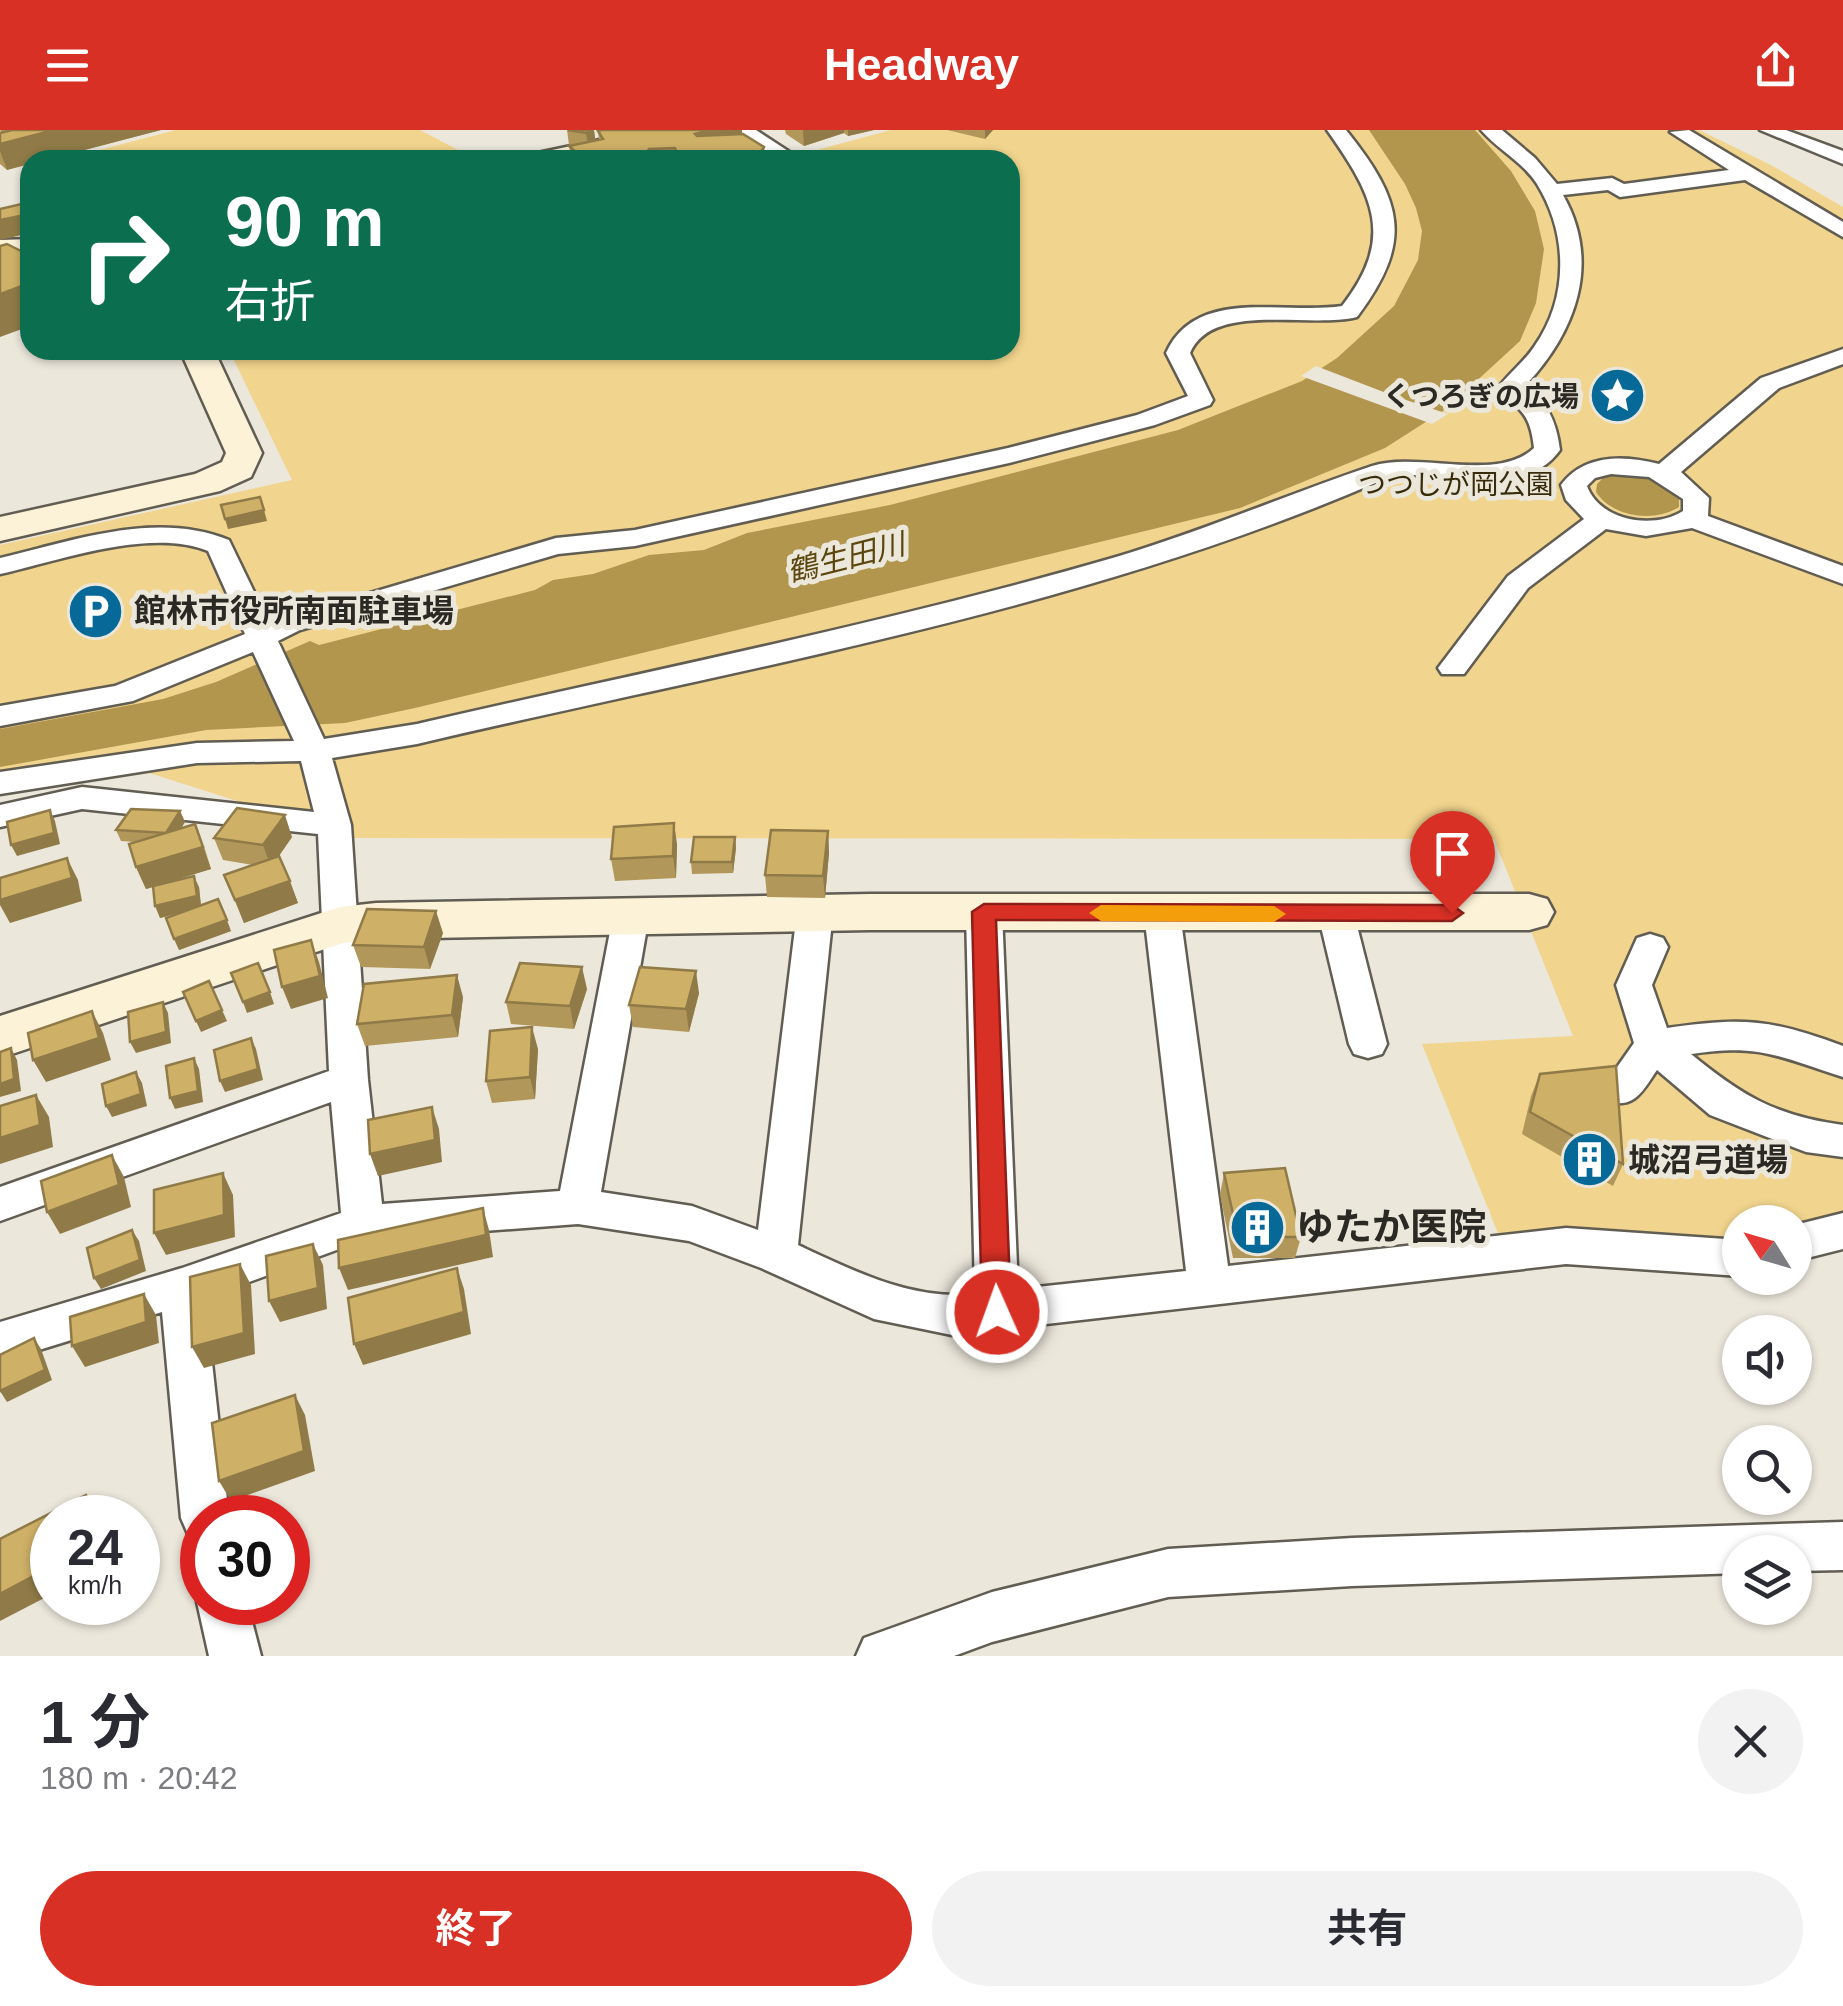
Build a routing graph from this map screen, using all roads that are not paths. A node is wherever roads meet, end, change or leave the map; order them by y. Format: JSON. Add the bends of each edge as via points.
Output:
{"nodes":[{"id":1,"x":686,"y":130,"type":"edge"},
{"id":2,"x":744,"y":130,"type":"edge"},
{"id":3,"x":1336,"y":130,"type":"edge"},
{"id":4,"x":1490,"y":130,"type":"edge"},
{"id":5,"x":1769,"y":130,"type":"edge"},
{"id":6,"x":1679,"y":132,"type":"edge"},
{"id":7,"x":591,"y":150,"type":"edge"},
{"id":8,"x":776,"y":150,"type":"edge"},
{"id":9,"x":1839,"y":154,"type":"edge"},
{"id":10,"x":1747,"y":174,"type":"junction"},
{"id":11,"x":1550,"y":191,"type":"junction"},
{"id":12,"x":1843,"y":230,"type":"edge"},
{"id":13,"x":1843,"y":356,"type":"edge"},
{"id":14,"x":202,"y":360,"type":"edge"},
{"id":15,"x":1663,"y":474,"type":"junction"},
{"id":16,"x":1603,"y":518,"type":"junction"},
{"id":17,"x":1692,"y":519,"type":"junction"},
{"id":18,"x":0,"y":529,"type":"edge"},
{"id":19,"x":0,"y":566,"type":"edge"},
{"id":20,"x":1843,"y":576,"type":"edge"},
{"id":21,"x":264,"y":643,"type":"junction"},
{"id":22,"x":1452,"y":668,"type":"dead end"},
{"id":23,"x":0,"y":716,"type":"edge"},
{"id":24,"x":311,"y":745,"type":"junction"},
{"id":25,"x":0,"y":783,"type":"edge"},
{"id":26,"x":0,"y":816,"type":"edge"},
{"id":27,"x":334,"y":824,"type":"junction"},
{"id":28,"x":815,"y":912,"type":"junction"},
{"id":29,"x":984,"y":912,"type":"junction"},
{"id":30,"x":1529,"y":912,"type":"dead end"},
{"id":31,"x":1162,"y":913,"type":"junction"},
{"id":32,"x":1336,"y":914,"type":"junction"},
{"id":33,"x":630,"y":916,"type":"junction"},
{"id":34,"x":340,"y":925,"type":"junction"},
{"id":35,"x":1650,"y":948,"type":"dead end"},
{"id":36,"x":0,"y":1037,"type":"edge"},
{"id":37,"x":1368,"y":1044,"type":"dead end"},
{"id":38,"x":1654,"y":1045,"type":"junction"},
{"id":39,"x":1843,"y":1062,"type":"edge"},
{"id":40,"x":349,"y":1080,"type":"junction"},
{"id":41,"x":1622,"y":1090,"type":"edge"},
{"id":42,"x":1843,"y":1141,"type":"edge"},
{"id":43,"x":0,"y":1204,"type":"edge"},
{"id":44,"x":578,"y":1207,"type":"junction"},
{"id":45,"x":362,"y":1223,"type":"junction"},
{"id":46,"x":1843,"y":1231,"type":"edge"},
{"id":47,"x":1812,"y":1239,"type":"edge"},
{"id":48,"x":776,"y":1255,"type":"junction"},
{"id":49,"x":1722,"y":1257,"type":"edge"},
{"id":50,"x":182,"y":1286,"type":"junction"},
{"id":51,"x":1209,"y":1286,"type":"junction"},
{"id":52,"x":997,"y":1312,"type":"junction"},
{"id":53,"x":0,"y":1342,"type":"edge"},
{"id":54,"x":203,"y":1495,"type":"edge"},
{"id":55,"x":1839,"y":1554,"type":"edge"},
{"id":56,"x":228,"y":1625,"type":"edge"},
{"id":57,"x":235,"y":1656,"type":"edge"},
{"id":58,"x":882,"y":1656,"type":"edge"}],
"edges":[{"from":1,"to":7,"type":"street"},
{"from":2,"to":8,"type":"street"},
{"from":3,"to":21,"type":"street","via":[[1365,170],[1388,223],[1369,289],[1349,312],[1245,315],[1193,328],[1178,353],[1201,400],[1008,455],[636,538],[556,546],[366,600]]},
{"from":4,"to":11,"type":"street"},
{"from":5,"to":9,"type":"street"},
{"from":6,"to":10,"type":"street"},
{"from":10,"to":11,"type":"street","via":[[1620,191],[1612,184]]},
{"from":10,"to":12,"type":"street"},
{"from":11,"to":24,"type":"street","via":[[1571,245],[1573,284],[1546,348],[1510,388],[1524,394],[1541,419],[1547,450],[1542,459],[1475,472],[1391,468],[1252,524],[1110,570],[417,734]]},
{"from":13,"to":15,"type":"street","via":[[1770,383]]},
{"from":14,"to":18,"type":"street","via":[[244,453],[238,469],[207,483]]},
{"from":15,"to":16,"type":"street","via":[[1621,466],[1581,474],[1576,496]]},
{"from":15,"to":17,"type":"street","via":[[1693,493],[1698,509]]},
{"from":16,"to":17,"type":"street","via":[[1647,529]]},
{"from":16,"to":22,"type":"street","via":[[1518,582]]},
{"from":17,"to":20,"type":"street"},
{"from":19,"to":21,"type":"street","via":[[158,534],[204,538],[219,546]]},
{"from":21,"to":23,"type":"street","via":[[122,694]]},
{"from":21,"to":24,"type":"street"},
{"from":24,"to":25,"type":"street","via":[[196,752]]},
{"from":24,"to":27,"type":"street"},
{"from":26,"to":27,"type":"street","via":[[82,798]]},
{"from":27,"to":34,"type":"street"},
{"from":28,"to":29,"type":"street"},
{"from":28,"to":33,"type":"street"},
{"from":28,"to":48,"type":"street"},
{"from":29,"to":31,"type":"street"},
{"from":29,"to":52,"type":"street"},
{"from":30,"to":32,"type":"street"},
{"from":31,"to":32,"type":"street"},
{"from":31,"to":51,"type":"street"},
{"from":32,"to":37,"type":"street"},
{"from":33,"to":34,"type":"street"},
{"from":33,"to":44,"type":"street"},
{"from":34,"to":36,"type":"street"},
{"from":34,"to":40,"type":"street"},
{"from":35,"to":38,"type":"street","via":[[1634,984]]},
{"from":38,"to":39,"type":"street","via":[[1733,1033],[1788,1041]]},
{"from":38,"to":41,"type":"street"},
{"from":38,"to":42,"type":"street","via":[[1724,1104],[1806,1136]]},
{"from":40,"to":43,"type":"street"},
{"from":40,"to":45,"type":"street"},
{"from":44,"to":45,"type":"street"},
{"from":44,"to":48,"type":"street","via":[[692,1224]]},
{"from":45,"to":50,"type":"street"},
{"from":46,"to":47,"type":"street"},
{"from":48,"to":52,"type":"street","via":[[874,1300],[952,1316]]},
{"from":49,"to":51,"type":"street","via":[[1566,1246]]},
{"from":50,"to":53,"type":"street"},
{"from":50,"to":54,"type":"street"},
{"from":51,"to":52,"type":"street"},
{"from":55,"to":58,"type":"street","via":[[1352,1562],[1168,1573],[992,1617]]},
{"from":56,"to":57,"type":"street"}]}
